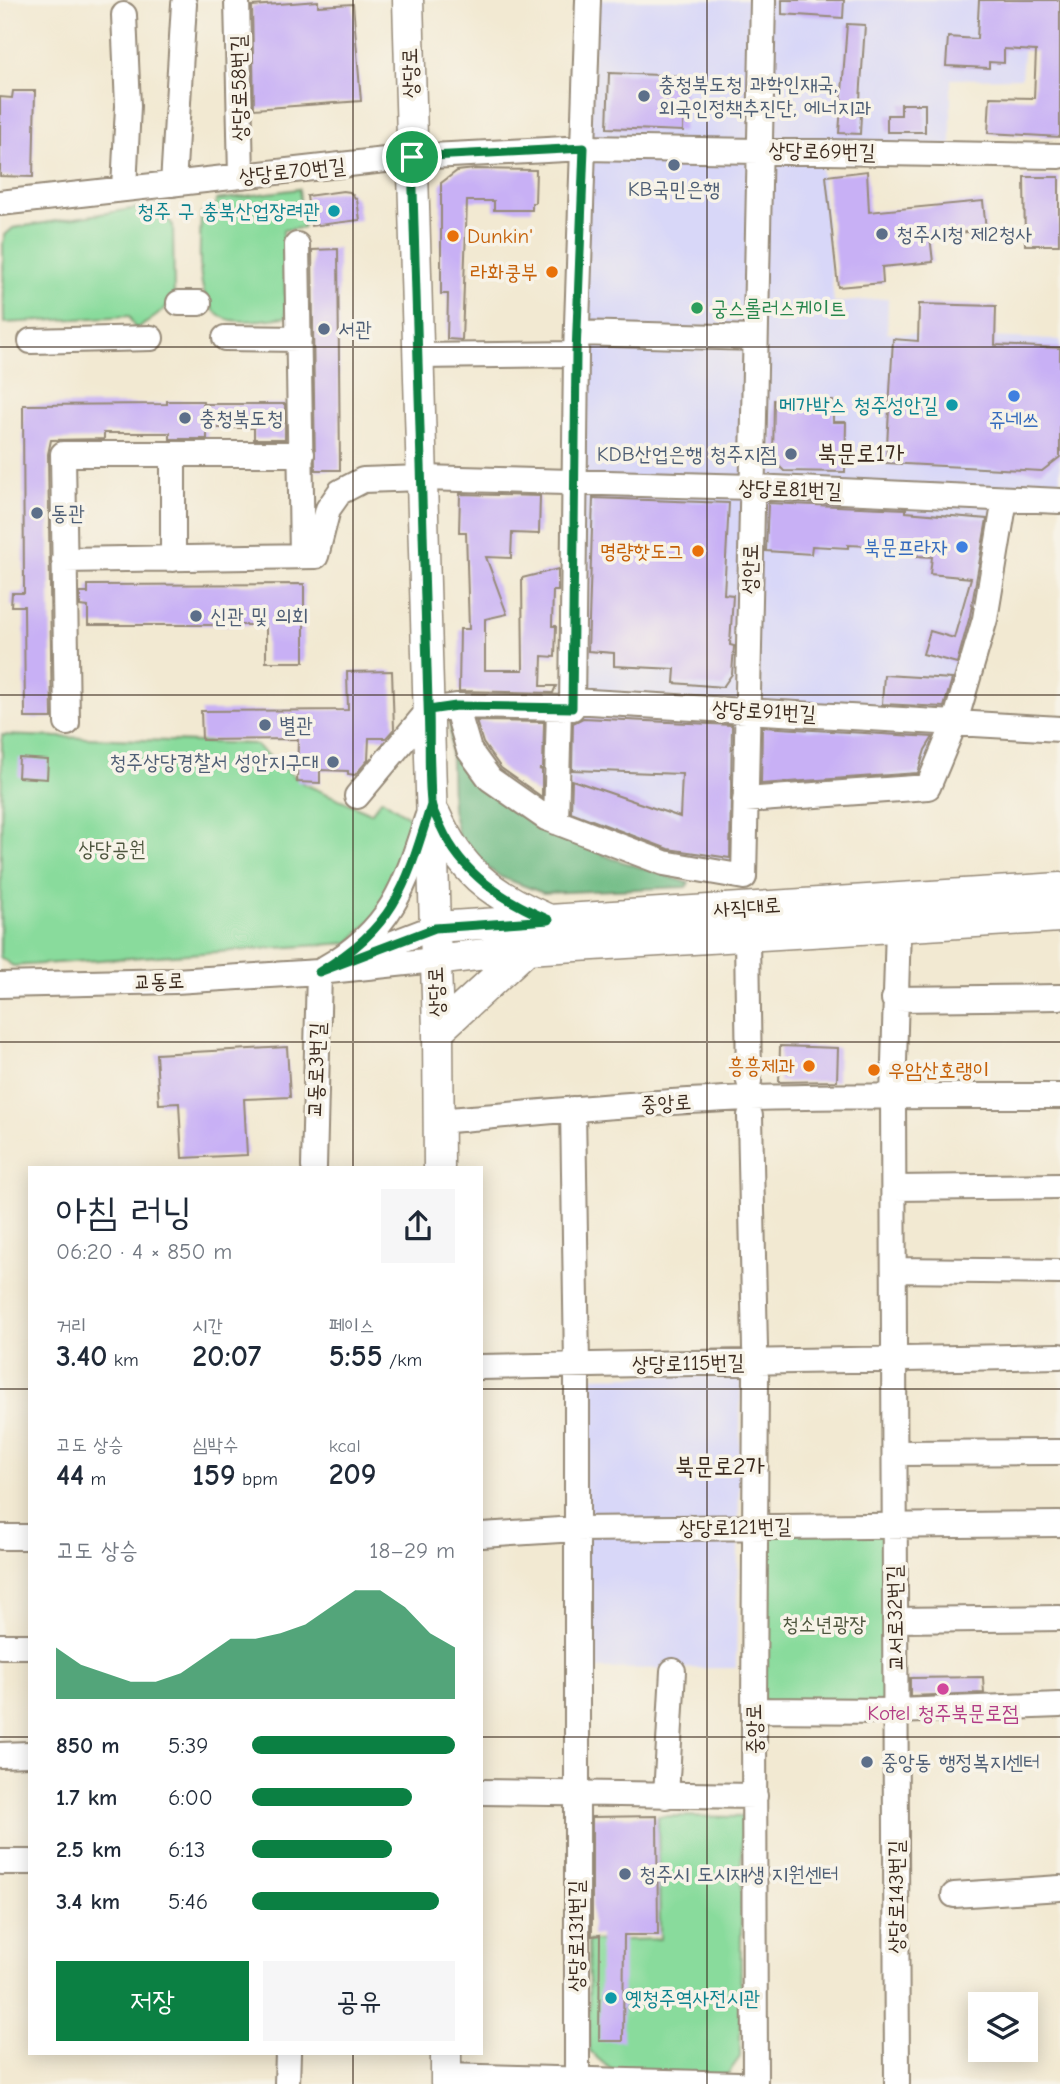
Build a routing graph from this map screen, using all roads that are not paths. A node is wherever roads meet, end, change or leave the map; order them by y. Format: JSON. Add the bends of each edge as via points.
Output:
{"nodes":[{"id":1,"x":237,"y":0,"type":"edge"},
{"id":2,"x":408,"y":0,"type":"edge"},
{"id":3,"x":588,"y":0,"type":"edge"},
{"id":4,"x":763,"y":0,"type":"edge"},
{"id":5,"x":184,"y":4,"type":"dead end"},
{"id":6,"x":124,"y":15,"type":"dead end"},
{"id":7,"x":584,"y":148,"type":"junction"},
{"id":8,"x":759,"y":149,"type":"junction"},
{"id":9,"x":1060,"y":156,"type":"edge"},
{"id":10,"x":412,"y":157,"type":"junction"},
{"id":11,"x":240,"y":176,"type":"junction"},
{"id":12,"x":173,"y":184,"type":"junction"},
{"id":13,"x":124,"y":189,"type":"junction"},
{"id":14,"x":0,"y":203,"type":"edge"},
{"id":15,"x":297,"y":245,"type":"dead end"},
{"id":16,"x":151,"y":338,"type":"dead end"},
{"id":17,"x":225,"y":338,"type":"dead end"},
{"id":18,"x":755,"y":338,"type":"junction"},
{"id":19,"x":299,"y":339,"type":"junction"},
{"id":20,"x":31,"y":341,"type":"dead end"},
{"id":21,"x":577,"y":344,"type":"junction"},
{"id":22,"x":419,"y":356,"type":"junction"},
{"id":23,"x":302,"y":454,"type":"junction"},
{"id":24,"x":173,"y":455,"type":"junction"},
{"id":25,"x":422,"y":478,"type":"junction"},
{"id":26,"x":574,"y":484,"type":"junction"},
{"id":27,"x":752,"y":487,"type":"junction"},
{"id":28,"x":1005,"y":499,"type":"junction"},
{"id":29,"x":1060,"y":501,"type":"edge"},
{"id":30,"x":303,"y":556,"type":"junction"},
{"id":31,"x":173,"y":559,"type":"junction"},
{"id":32,"x":64,"y":560,"type":"junction"},
{"id":33,"x":566,"y":704,"type":"junction"},
{"id":34,"x":442,"y":708,"type":"junction"},
{"id":35,"x":747,"y":710,"type":"junction"},
{"id":36,"x":955,"y":722,"type":"junction"},
{"id":37,"x":67,"y":723,"type":"dead end"},
{"id":38,"x":1060,"y":729,"type":"edge"},
{"id":39,"x":358,"y":796,"type":"dead end"},
{"id":40,"x":745,"y":800,"type":"junction"},
{"id":41,"x":431,"y":805,"type":"junction"},
{"id":42,"x":556,"y":822,"type":"junction"},
{"id":43,"x":1060,"y":888,"type":"edge"},
{"id":44,"x":1060,"y":917,"type":"edge"},
{"id":45,"x":549,"y":920,"type":"junction"},
{"id":46,"x":898,"y":927,"type":"junction"},
{"id":47,"x":435,"y":928,"type":"junction"},
{"id":48,"x":747,"y":936,"type":"junction"},
{"id":49,"x":527,"y":949,"type":"junction"},
{"id":50,"x":435,"y":960,"type":"junction"},
{"id":51,"x":319,"y":972,"type":"junction"},
{"id":52,"x":0,"y":985,"type":"edge"},
{"id":53,"x":1060,"y":997,"type":"edge"},
{"id":54,"x":894,"y":999,"type":"junction"},
{"id":55,"x":438,"y":1031,"type":"junction"},
{"id":56,"x":894,"y":1096,"type":"junction"},
{"id":57,"x":1060,"y":1096,"type":"edge"},
{"id":58,"x":750,"y":1098,"type":"junction"},
{"id":59,"x":573,"y":1109,"type":"junction"},
{"id":60,"x":438,"y":1121,"type":"junction"},
{"id":61,"x":313,"y":1166,"type":"edge"},
{"id":62,"x":439,"y":1166,"type":"edge"},
{"id":63,"x":1060,"y":1186,"type":"edge"},
{"id":64,"x":894,"y":1188,"type":"junction"},
{"id":65,"x":894,"y":1270,"type":"junction"},
{"id":66,"x":1060,"y":1272,"type":"edge"},
{"id":67,"x":755,"y":1348,"type":"dead end"},
{"id":68,"x":1060,"y":1356,"type":"edge"},
{"id":69,"x":895,"y":1359,"type":"junction"},
{"id":70,"x":577,"y":1365,"type":"junction"},
{"id":71,"x":483,"y":1367,"type":"edge"},
{"id":72,"x":756,"y":1375,"type":"dead end"},
{"id":73,"x":1060,"y":1452,"type":"edge"},
{"id":74,"x":895,"y":1453,"type":"junction"},
{"id":75,"x":1060,"y":1524,"type":"edge"},
{"id":76,"x":756,"y":1526,"type":"junction"},
{"id":77,"x":894,"y":1526,"type":"junction"},
{"id":78,"x":576,"y":1530,"type":"junction"},
{"id":79,"x":483,"y":1535,"type":"edge"},
{"id":80,"x":0,"y":1536,"type":"edge"},
{"id":81,"x":28,"y":1536,"type":"edge"},
{"id":82,"x":1060,"y":1618,"type":"edge"},
{"id":83,"x":895,"y":1620,"type":"junction"},
{"id":84,"x":0,"y":1646,"type":"edge"},
{"id":85,"x":28,"y":1647,"type":"edge"},
{"id":86,"x":673,"y":1671,"type":"dead end"},
{"id":87,"x":1060,"y":1704,"type":"edge"},
{"id":88,"x":754,"y":1710,"type":"junction"},
{"id":89,"x":896,"y":1711,"type":"junction"},
{"id":90,"x":28,"y":1754,"type":"edge"},
{"id":91,"x":0,"y":1755,"type":"edge"},
{"id":92,"x":483,"y":1792,"type":"edge"},
{"id":93,"x":576,"y":1793,"type":"junction"},
{"id":94,"x":666,"y":1796,"type":"junction"},
{"id":95,"x":755,"y":1796,"type":"junction"},
{"id":96,"x":0,"y":1862,"type":"edge"},
{"id":97,"x":28,"y":1862,"type":"edge"},
{"id":98,"x":1060,"y":1888,"type":"edge"},
{"id":99,"x":954,"y":1895,"type":"dead end"},
{"id":100,"x":288,"y":2055,"type":"edge"},
{"id":101,"x":446,"y":2071,"type":"edge"},
{"id":102,"x":577,"y":2079,"type":"junction"},
{"id":103,"x":287,"y":2084,"type":"edge"},
{"id":104,"x":739,"y":2084,"type":"edge"},
{"id":105,"x":755,"y":2084,"type":"edge"},
{"id":106,"x":897,"y":2084,"type":"edge"}],
"edges":[{"from":1,"to":11,"type":"street","name":"상당로58번길"},
{"from":2,"to":10,"type":"main road","name":"상당로"},
{"from":3,"to":7,"type":"street"},
{"from":4,"to":8,"type":"street","name":"성안로"},
{"from":5,"to":12,"type":"street"},
{"from":6,"to":13,"type":"street","via":[[128,106]]},
{"from":7,"to":8,"type":"street","name":"상당로69번길"},
{"from":7,"to":10,"type":"street","name":"상당로69번길"},
{"from":7,"to":21,"type":"street"},
{"from":8,"to":9,"type":"street","name":"상당로69번길"},
{"from":8,"to":18,"type":"street","name":"성안로"},
{"from":10,"to":11,"type":"street","name":"상당로70번길"},
{"from":10,"to":22,"type":"main road","name":"상당로"},
{"from":11,"to":12,"type":"street","name":"상당로70번길"},
{"from":12,"to":13,"type":"street","name":"상당로70번길"},
{"from":13,"to":14,"type":"street","name":"상당로70번길"},
{"from":15,"to":19,"type":"street"},
{"from":16,"to":20,"type":"street"},
{"from":17,"to":19,"type":"street"},
{"from":18,"to":21,"type":"street"},
{"from":18,"to":27,"type":"street","name":"성안로"},
{"from":19,"to":23,"type":"street"},
{"from":21,"to":22,"type":"street"},
{"from":21,"to":26,"type":"street"},
{"from":22,"to":25,"type":"main road","name":"상당로"},
{"from":23,"to":24,"type":"street"},
{"from":23,"to":30,"type":"street"},
{"from":24,"to":31,"type":"street"},
{"from":24,"to":32,"type":"street","via":[[63,454]]},
{"from":25,"to":26,"type":"street","name":"상당로81번길"},
{"from":25,"to":30,"type":"street","name":"상당로81번길","via":[[363,480],[340,492],[328,509],[316,556]]},
{"from":25,"to":34,"type":"main road","name":"상당로"},
{"from":26,"to":27,"type":"street","name":"상당로81번길"},
{"from":26,"to":33,"type":"street"},
{"from":27,"to":28,"type":"street","name":"상당로81번길"},
{"from":27,"to":35,"type":"street","name":"성안로"},
{"from":28,"to":29,"type":"street","name":"상당로81번길"},
{"from":28,"to":36,"type":"street","via":[[985,619]]},
{"from":30,"to":31,"type":"street"},
{"from":31,"to":32,"type":"street"},
{"from":32,"to":37,"type":"street"},
{"from":33,"to":34,"type":"street","name":"상당로91번길"},
{"from":33,"to":35,"type":"street","name":"상당로91번길"},
{"from":33,"to":42,"type":"street"},
{"from":34,"to":39,"type":"street"},
{"from":34,"to":41,"type":"main road","name":"상당로"},
{"from":34,"to":42,"type":"street","via":[[490,779]]},
{"from":35,"to":36,"type":"street","name":"상당로91번길"},
{"from":35,"to":40,"type":"street","name":"성안로"},
{"from":36,"to":38,"type":"street","name":"상당로91번길"},
{"from":36,"to":40,"type":"street","via":[[928,787]]},
{"from":40,"to":42,"type":"street","name":"성안로","via":[[744,877],[664,863]]},
{"from":41,"to":45,"type":"main road","via":[[450,846],[475,875],[512,904]]},
{"from":41,"to":47,"type":"main road","name":"상당로"},
{"from":41,"to":51,"type":"street","via":[[413,864],[386,916],[362,943]]},
{"from":43,"to":45,"type":"main road","name":"사직대로"},
{"from":44,"to":46,"type":"main road","name":"사직대로"},
{"from":45,"to":47,"type":"main road","name":"사직대로"},
{"from":46,"to":48,"type":"main road","name":"사직대로"},
{"from":46,"to":54,"type":"street"},
{"from":47,"to":50,"type":"main road","name":"상당로"},
{"from":47,"to":51,"type":"street","name":"교동로"},
{"from":48,"to":49,"type":"main road","name":"사직대로"},
{"from":48,"to":58,"type":"street"},
{"from":49,"to":50,"type":"main road","name":"사직대로"},
{"from":49,"to":55,"type":"main road"},
{"from":50,"to":51,"type":"street","name":"교동로"},
{"from":50,"to":55,"type":"main road","name":"상당로"},
{"from":51,"to":52,"type":"street","name":"교동로"},
{"from":51,"to":61,"type":"street","name":"교동로3번길"},
{"from":53,"to":54,"type":"street"},
{"from":54,"to":56,"type":"street"},
{"from":55,"to":60,"type":"main road","name":"상당로"},
{"from":56,"to":57,"type":"street","name":"중앙로"},
{"from":56,"to":58,"type":"street","name":"중앙로"},
{"from":56,"to":64,"type":"street"},
{"from":58,"to":59,"type":"street","name":"중앙로"},
{"from":58,"to":67,"type":"street"},
{"from":59,"to":60,"type":"street","name":"중앙로"},
{"from":59,"to":70,"type":"street"},
{"from":60,"to":62,"type":"main road","name":"상당로"},
{"from":63,"to":64,"type":"street"},
{"from":64,"to":65,"type":"street"},
{"from":65,"to":66,"type":"street"},
{"from":65,"to":69,"type":"street"},
{"from":68,"to":69,"type":"street","name":"상당로115번길"},
{"from":69,"to":70,"type":"street","name":"상당로115번길"},
{"from":69,"to":74,"type":"street"},
{"from":70,"to":71,"type":"street","name":"상당로115번길"},
{"from":70,"to":78,"type":"street"},
{"from":72,"to":76,"type":"street","name":"중앙로"},
{"from":73,"to":74,"type":"street"},
{"from":74,"to":77,"type":"street"},
{"from":75,"to":77,"type":"street","name":"상당로121번길"},
{"from":76,"to":77,"type":"street","name":"상당로121번길"},
{"from":76,"to":78,"type":"street","name":"상당로121번길"},
{"from":76,"to":88,"type":"street","name":"중앙로"},
{"from":77,"to":83,"type":"street","name":"교서로32번길"},
{"from":78,"to":79,"type":"street","name":"상당로121번길"},
{"from":78,"to":93,"type":"street","name":"상당로131번길"},
{"from":80,"to":81,"type":"street"},
{"from":82,"to":83,"type":"street"},
{"from":83,"to":89,"type":"street","name":"교서로32번길"},
{"from":84,"to":85,"type":"street"},
{"from":86,"to":94,"type":"street"},
{"from":87,"to":89,"type":"street"},
{"from":88,"to":89,"type":"street"},
{"from":88,"to":95,"type":"street","name":"중앙로"},
{"from":89,"to":106,"type":"street","name":"상당로143번길"},
{"from":90,"to":91,"type":"street"},
{"from":92,"to":93,"type":"street"},
{"from":93,"to":94,"type":"street"},
{"from":93,"to":102,"type":"street","name":"상당로131번길"},
{"from":94,"to":95,"type":"street"},
{"from":95,"to":105,"type":"street","name":"중앙로"},
{"from":96,"to":97,"type":"street"},
{"from":98,"to":99,"type":"street"},
{"from":100,"to":103,"type":"street"},
{"from":101,"to":102,"type":"street"},
{"from":102,"to":104,"type":"street"}]}
